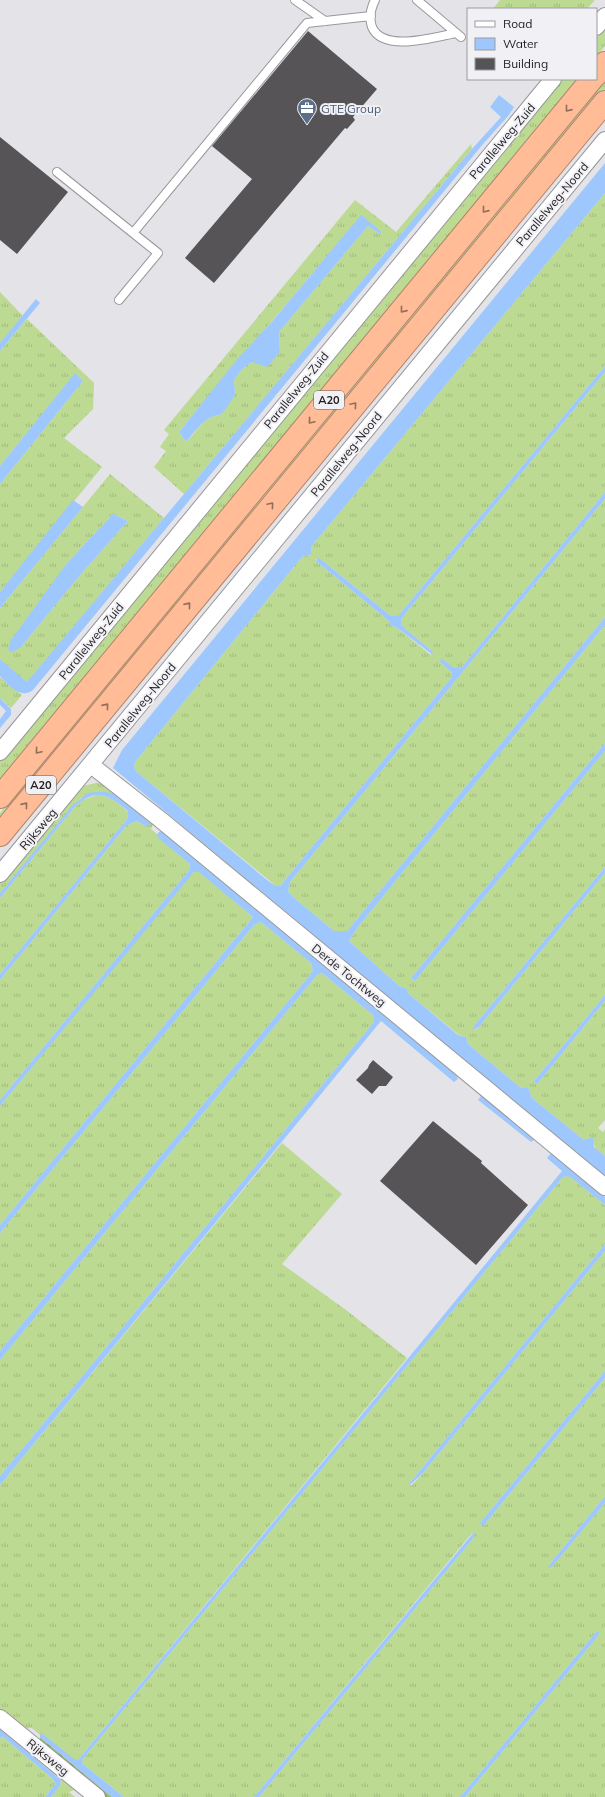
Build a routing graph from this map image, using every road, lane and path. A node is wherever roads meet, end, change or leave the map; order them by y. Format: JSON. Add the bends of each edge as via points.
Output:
{"nodes":[{"id":1,"x":295,"y":0,"type":"edge"},
{"id":2,"x":375,"y":0,"type":"edge"},
{"id":3,"x":417,"y":0,"type":"edge"},
{"id":4,"x":371,"y":16,"type":"junction"},
{"id":5,"x":605,"y":16,"type":"edge"},
{"id":6,"x":325,"y":21,"type":"junction"},
{"id":7,"x":597,"y":26,"type":"edge"},
{"id":8,"x":605,"y":63,"type":"edge"},
{"id":9,"x":597,"y":74,"type":"edge"},
{"id":10,"x":552,"y":80,"type":"edge"},
{"id":11,"x":591,"y":80,"type":"edge"},
{"id":12,"x":605,"y":102,"type":"edge"},
{"id":13,"x":604,"y":144,"type":"edge"},
{"id":14,"x":57,"y":172,"type":"dead end"},
{"id":15,"x":133,"y":233,"type":"junction"},
{"id":16,"x":120,"y":300,"type":"dead end"},
{"id":17,"x":0,"y":752,"type":"edge"},
{"id":18,"x":91,"y":765,"type":"junction"},
{"id":19,"x":0,"y":797,"type":"edge"},
{"id":20,"x":0,"y":835,"type":"edge"},
{"id":21,"x":0,"y":874,"type":"edge"},
{"id":22,"x":605,"y":1187,"type":"edge"},
{"id":23,"x":0,"y":1718,"type":"edge"},
{"id":24,"x":97,"y":1797,"type":"edge"}],
"edges":[{"from":1,"to":6,"type":"lane"},
{"from":2,"to":4,"type":"lane"},
{"from":3,"to":4,"type":"lane","via":[[459,35],[390,41],[374,31],[370,23]]},
{"from":4,"to":6,"type":"lane"},
{"from":5,"to":7,"type":"street"},
{"from":6,"to":15,"type":"lane","via":[[307,23]]},
{"from":8,"to":9,"type":"highway"},
{"from":10,"to":17,"type":"street","name":"Parallelweg-Zuid"},
{"from":11,"to":19,"type":"highway","number":"A20","one_way":true},
{"from":20,"to":12,"type":"highway","number":"A20","one_way":true},
{"from":13,"to":18,"type":"street","name":"Parallelweg-Noord"},
{"from":14,"to":15,"type":"lane"},
{"from":15,"to":16,"type":"lane","via":[[158,253]]},
{"from":18,"to":21,"type":"street","name":"Rijksweg"},
{"from":18,"to":22,"type":"street","name":"Derde Tochtweg"},
{"from":23,"to":24,"type":"street","name":"Rijksweg"}]}
